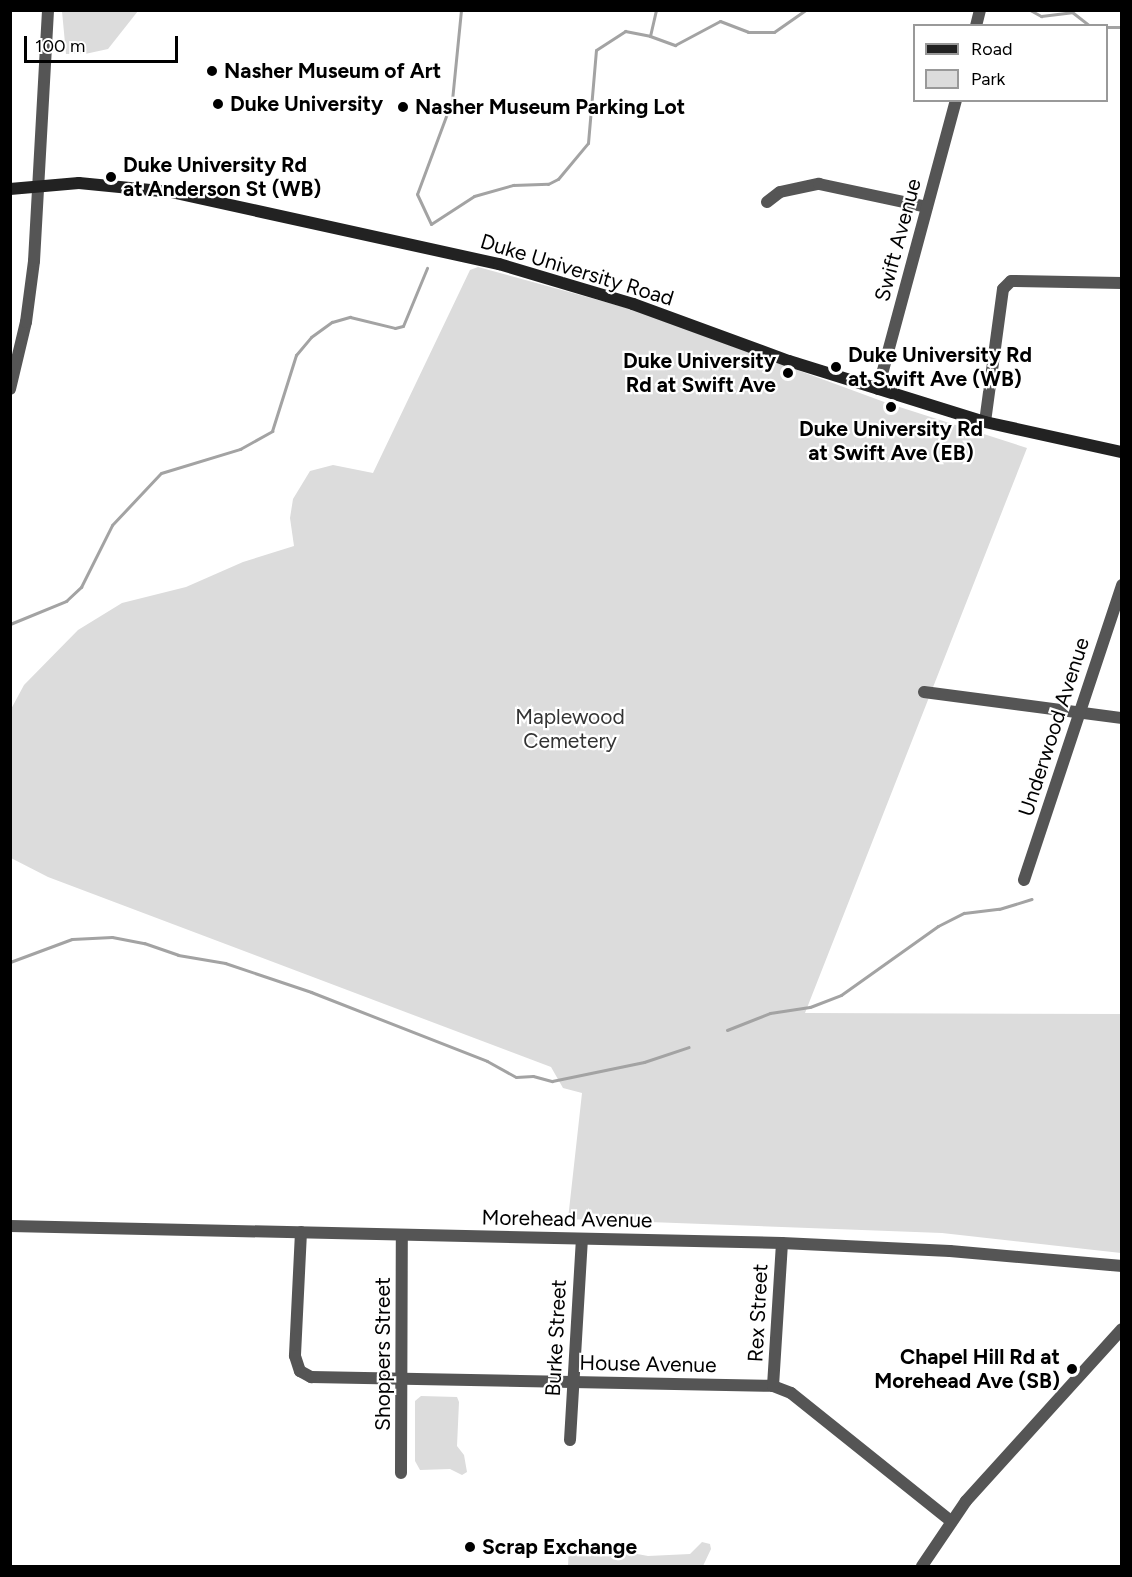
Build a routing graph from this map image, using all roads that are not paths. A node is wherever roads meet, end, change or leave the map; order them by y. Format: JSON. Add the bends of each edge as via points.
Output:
{"nodes":[{"id":1,"x":48,"y":10,"type":"edge"},
{"id":2,"x":955,"y":102,"type":"edge"},
{"id":3,"x":41,"y":184,"type":"junction"},
{"id":4,"x":10,"y":189,"type":"edge"},
{"id":5,"x":767,"y":202,"type":"dead end"},
{"id":6,"x":927,"y":207,"type":"junction"},
{"id":7,"x":1122,"y":283,"type":"edge"},
{"id":8,"x":878,"y":388,"type":"junction"},
{"id":9,"x":10,"y":389,"type":"edge"},
{"id":10,"x":985,"y":422,"type":"junction"},
{"id":11,"x":1122,"y":452,"type":"edge"},
{"id":12,"x":1122,"y":585,"type":"edge"},
{"id":13,"x":924,"y":692,"type":"dead end"},
{"id":14,"x":1080,"y":713,"type":"junction"},
{"id":15,"x":1122,"y":718,"type":"edge"},
{"id":16,"x":1024,"y":880,"type":"dead end"},
{"id":17,"x":10,"y":1226,"type":"edge"},
{"id":18,"x":301,"y":1232,"type":"junction"},
{"id":19,"x":402,"y":1234,"type":"junction"},
{"id":20,"x":582,"y":1239,"type":"junction"},
{"id":21,"x":782,"y":1243,"type":"junction"},
{"id":22,"x":1122,"y":1266,"type":"edge"},
{"id":23,"x":1122,"y":1329,"type":"edge"},
{"id":24,"x":402,"y":1379,"type":"junction"},
{"id":25,"x":573,"y":1383,"type":"junction"},
{"id":26,"x":773,"y":1386,"type":"junction"},
{"id":27,"x":570,"y":1440,"type":"dead end"},
{"id":28,"x":401,"y":1473,"type":"dead end"},
{"id":29,"x":951,"y":1521,"type":"junction"},
{"id":30,"x":922,"y":1566,"type":"edge"}],
"edges":[{"from":1,"to":3,"type":"street"},
{"from":2,"to":6,"type":"street","name":"Swift Avenue"},
{"from":3,"to":4,"type":"main road","name":"Duke University Road"},
{"from":3,"to":8,"type":"main road","name":"Duke University Road","via":[[110,184],[171,192],[499,264],[633,304],[789,361]]},
{"from":3,"to":9,"type":"street","via":[[26,322]]},
{"from":5,"to":6,"type":"street","via":[[780,192],[819,184]]},
{"from":6,"to":8,"type":"street","name":"Swift Avenue"},
{"from":7,"to":10,"type":"street","via":[[1011,281],[1003,289]]},
{"from":8,"to":10,"type":"main road","name":"Duke University Road"},
{"from":10,"to":11,"type":"main road","name":"Duke University Road"},
{"from":12,"to":14,"type":"street","name":"Underwood Avenue"},
{"from":13,"to":14,"type":"street"},
{"from":14,"to":15,"type":"street"},
{"from":14,"to":16,"type":"street","name":"Underwood Avenue"},
{"from":17,"to":18,"type":"street","name":"Morehead Avenue"},
{"from":18,"to":19,"type":"street","name":"Morehead Avenue"},
{"from":18,"to":24,"type":"street","name":"House Avenue","via":[[295,1356],[300,1371],[311,1377]]},
{"from":19,"to":20,"type":"street","name":"Morehead Avenue"},
{"from":19,"to":24,"type":"street","name":"Shoppers Street"},
{"from":20,"to":21,"type":"street","name":"Morehead Avenue"},
{"from":20,"to":25,"type":"street","name":"Burke Street"},
{"from":21,"to":22,"type":"street","name":"Morehead Avenue","via":[[950,1251]]},
{"from":21,"to":26,"type":"street","name":"Rex Street"},
{"from":23,"to":29,"type":"street"},
{"from":24,"to":25,"type":"street","name":"House Avenue"},
{"from":24,"to":28,"type":"street","name":"Shoppers Street"},
{"from":25,"to":26,"type":"street","name":"House Avenue"},
{"from":25,"to":27,"type":"street","name":"Burke Street"},
{"from":26,"to":29,"type":"street","name":"House Avenue","via":[[791,1393]]},
{"from":29,"to":30,"type":"street"}]}
